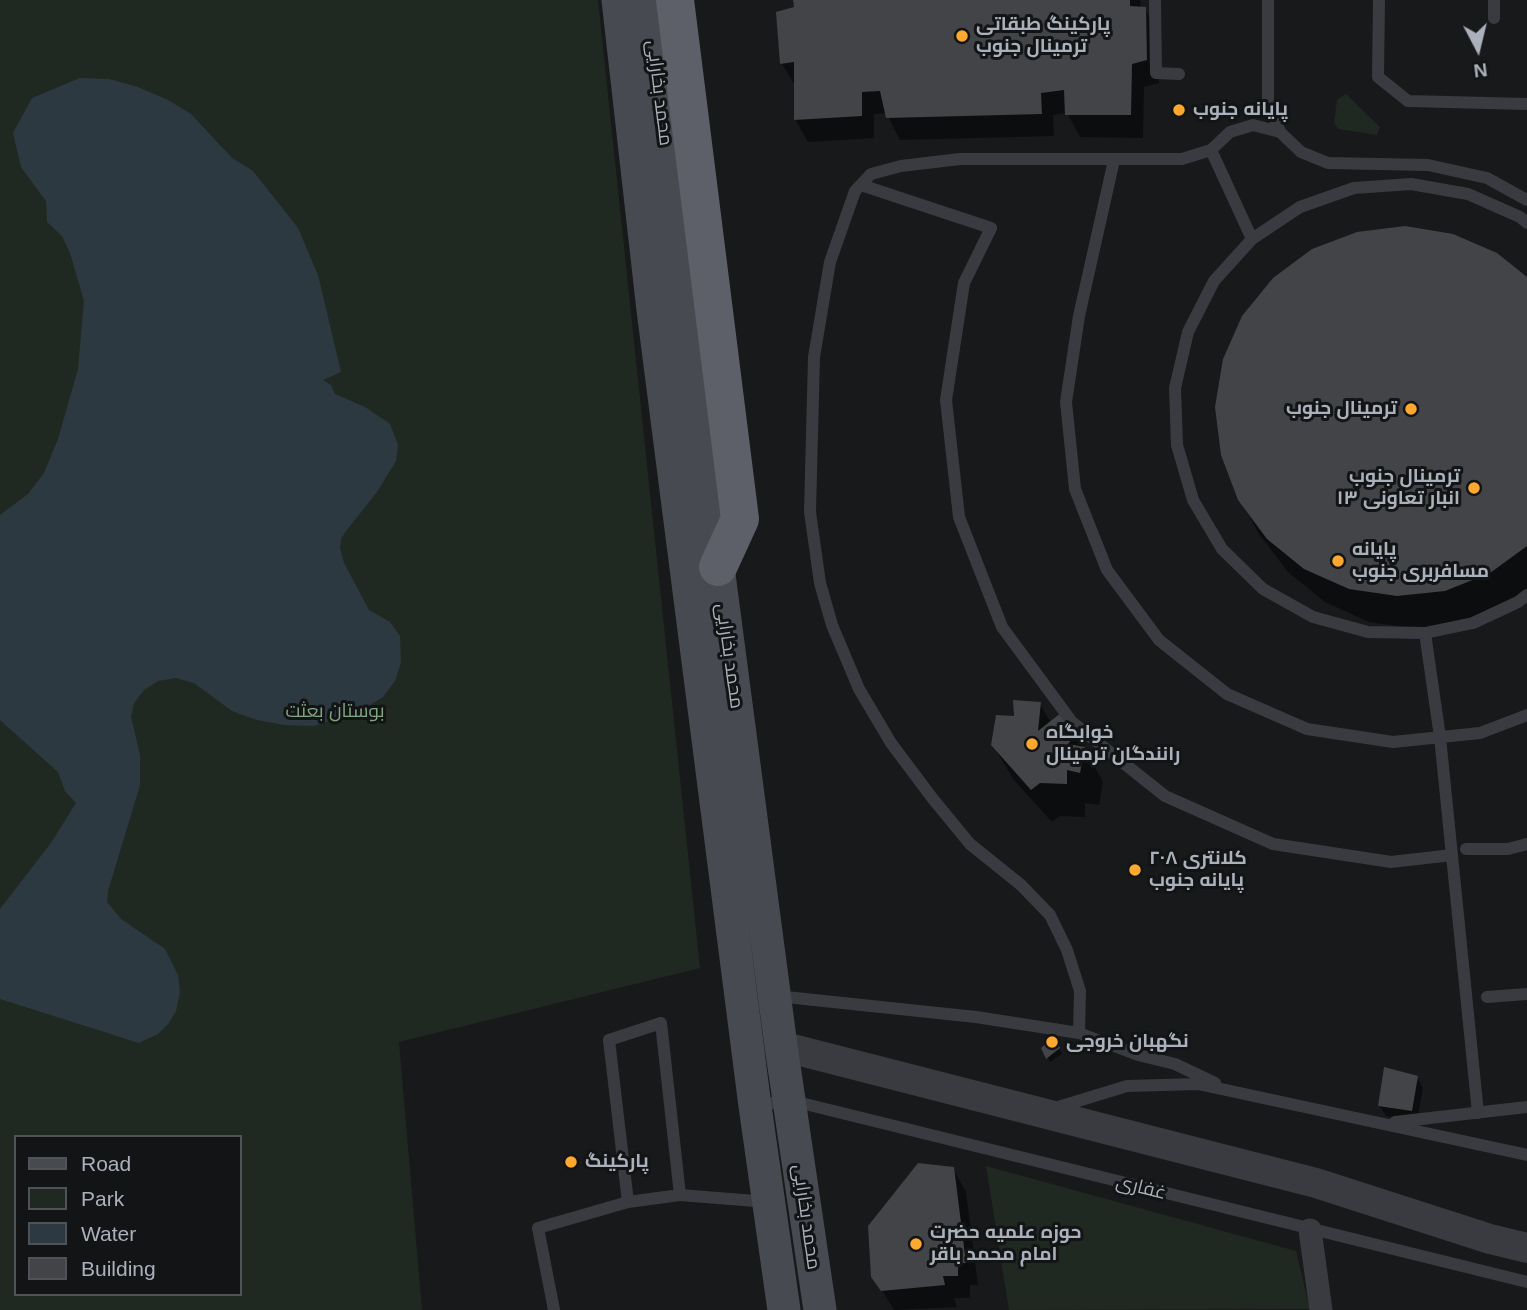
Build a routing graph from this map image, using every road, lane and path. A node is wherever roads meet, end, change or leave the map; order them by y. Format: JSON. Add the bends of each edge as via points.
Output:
{"nodes":[{"id":1,"x":618,"y":0,"type":"edge"},
{"id":2,"x":648,"y":0,"type":"edge"},
{"id":3,"x":675,"y":0,"type":"edge"},
{"id":4,"x":1155,"y":0,"type":"edge"},
{"id":5,"x":1268,"y":0,"type":"edge"},
{"id":6,"x":1379,"y":0,"type":"edge"},
{"id":7,"x":1494,"y":0,"type":"edge"},
{"id":8,"x":1494,"y":18,"type":"dead end"},
{"id":9,"x":1179,"y":74,"type":"dead end"},
{"id":10,"x":1527,"y":104,"type":"edge"},
{"id":11,"x":1280,"y":132,"type":"junction"},
{"id":12,"x":1211,"y":150,"type":"junction"},
{"id":13,"x":1114,"y":160,"type":"junction"},
{"id":14,"x":861,"y":185,"type":"junction"},
{"id":15,"x":1527,"y":200,"type":"edge"},
{"id":16,"x":1527,"y":223,"type":"edge"},
{"id":17,"x":1252,"y":239,"type":"junction"},
{"id":18,"x":718,"y":567,"type":"junction"},
{"id":19,"x":1527,"y":595,"type":"edge"},
{"id":20,"x":1425,"y":633,"type":"junction"},
{"id":21,"x":1527,"y":715,"type":"edge"},
{"id":22,"x":1440,"y":737,"type":"junction"},
{"id":23,"x":1527,"y":844,"type":"edge"},
{"id":24,"x":1466,"y":849,"type":"dead end"},
{"id":25,"x":1452,"y":855,"type":"junction"},
{"id":26,"x":1527,"y":994,"type":"edge"},
{"id":27,"x":774,"y":996,"type":"junction"},
{"id":28,"x":1487,"y":997,"type":"dead end"},
{"id":29,"x":1079,"y":1032,"type":"junction"},
{"id":30,"x":781,"y":1046,"type":"junction"},
{"id":31,"x":1235,"y":1091,"type":"junction"},
{"id":32,"x":754,"y":1095,"type":"junction"},
{"id":33,"x":789,"y":1100,"type":"junction"},
{"id":34,"x":1527,"y":1107,"type":"edge"},
{"id":35,"x":1040,"y":1113,"type":"junction"},
{"id":36,"x":1478,"y":1113,"type":"junction"},
{"id":37,"x":1385,"y":1123,"type":"junction"},
{"id":38,"x":1527,"y":1156,"type":"edge"},
{"id":39,"x":681,"y":1195,"type":"junction"},
{"id":40,"x":628,"y":1202,"type":"junction"},
{"id":41,"x":768,"y":1202,"type":"junction"},
{"id":42,"x":1310,"y":1230,"type":"junction"},
{"id":43,"x":1527,"y":1248,"type":"edge"},
{"id":44,"x":1527,"y":1282,"type":"edge"},
{"id":45,"x":554,"y":1310,"type":"edge"},
{"id":46,"x":784,"y":1310,"type":"edge"},
{"id":47,"x":820,"y":1310,"type":"edge"},
{"id":48,"x":1321,"y":1310,"type":"edge"}],
"edges":[{"from":1,"to":32,"type":"main road","name":"محمد بخارایی"},
{"from":2,"to":18,"type":"main road","name":"محمد بخارایی"},
{"from":3,"to":18,"type":"highway","via":[[740,519]]},
{"from":4,"to":9,"type":"lane","via":[[1156,72]]},
{"from":5,"to":11,"type":"lane","via":[[1268,102]]},
{"from":6,"to":10,"type":"lane","via":[[1378,77],[1408,101]]},
{"from":7,"to":8,"type":"lane"},
{"from":11,"to":12,"type":"lane","via":[[1253,125],[1230,132]]},
{"from":11,"to":15,"type":"lane","via":[[1301,152],[1328,163],[1428,165],[1487,177]]},
{"from":12,"to":13,"type":"lane","via":[[1182,159]]},
{"from":12,"to":17,"type":"lane"},
{"from":13,"to":14,"type":"lane","via":[[960,159],[901,166],[871,174]]},
{"from":13,"to":22,"type":"lane","via":[[1079,316],[1066,402],[1075,489],[1107,570],[1159,640],[1227,694],[1307,729],[1393,743]]},
{"from":14,"to":25,"type":"lane","via":[[991,228],[964,283],[946,400],[959,517],[1002,627],[1072,722],[1165,796],[1273,844],[1391,862]]},
{"from":14,"to":29,"type":"lane","via":[[830,262],[814,357],[810,512],[820,583],[859,689],[891,743],[970,844],[1050,915],[1068,950],[1080,990]]},
{"from":16,"to":17,"type":"lane","via":[[1468,194],[1411,184],[1354,188],[1300,207]]},
{"from":17,"to":20,"type":"lane","via":[[1214,281],[1188,332],[1175,388],[1177,445],[1193,500],[1222,549],[1263,589],[1312,617],[1368,632]]},
{"from":18,"to":27,"type":"main road","name":"محمد بخارایی"},
{"from":19,"to":20,"type":"lane","via":[[1473,623]]},
{"from":20,"to":22,"type":"lane"},
{"from":21,"to":22,"type":"lane","via":[[1480,733]]},
{"from":22,"to":25,"type":"lane"},
{"from":23,"to":24,"type":"lane"},
{"from":25,"to":36,"type":"lane"},
{"from":26,"to":28,"type":"lane"},
{"from":27,"to":29,"type":"lane"},
{"from":27,"to":30,"type":"main road","name":"محمد بخارایی"},
{"from":29,"to":31,"type":"lane","via":[[1175,1064]]},
{"from":30,"to":32,"type":"main road"},
{"from":30,"to":33,"type":"main road","name":"محمد بخارایی"},
{"from":30,"to":35,"type":"street"},
{"from":31,"to":35,"type":"lane","via":[[1198,1084],[1126,1086]]},
{"from":31,"to":37,"type":"lane"},
{"from":32,"to":33,"type":"lane","name":"غفاری"},
{"from":32,"to":41,"type":"main road","name":"محمد بخارایی"},
{"from":33,"to":42,"type":"lane","name":"غفاری"},
{"from":33,"to":47,"type":"main road","name":"محمد بخارایی"},
{"from":34,"to":36,"type":"lane"},
{"from":35,"to":43,"type":"street","via":[[1316,1182]]},
{"from":36,"to":37,"type":"lane"},
{"from":37,"to":38,"type":"lane"},
{"from":39,"to":40,"type":"lane"},
{"from":39,"to":40,"type":"lane","via":[[661,1023],[609,1040]]},
{"from":39,"to":41,"type":"lane"},
{"from":40,"to":45,"type":"lane","via":[[538,1228]]},
{"from":41,"to":46,"type":"main road","name":"محمد بخارایی"},
{"from":42,"to":44,"type":"lane","name":"غفاری"},
{"from":42,"to":48,"type":"street"}]}
